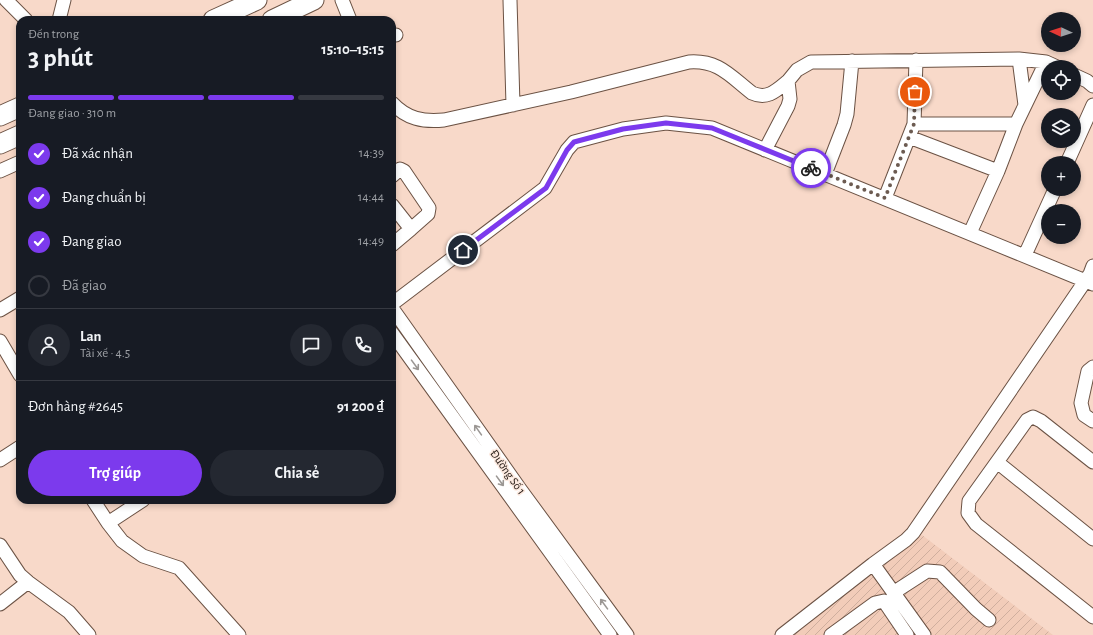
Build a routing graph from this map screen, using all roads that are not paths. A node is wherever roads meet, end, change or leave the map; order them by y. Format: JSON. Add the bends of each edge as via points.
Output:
{"nodes":[{"id":1,"x":6,"y":0,"type":"edge"},
{"id":2,"x":64,"y":0,"type":"edge"},
{"id":3,"x":257,"y":0,"type":"edge"},
{"id":4,"x":314,"y":0,"type":"edge"},
{"id":5,"x":342,"y":0,"type":"edge"},
{"id":6,"x":510,"y":0,"type":"edge"},
{"id":7,"x":22,"y":16,"type":"edge"},
{"id":8,"x":60,"y":16,"type":"edge"},
{"id":9,"x":222,"y":16,"type":"edge"},
{"id":10,"x":280,"y":16,"type":"edge"},
{"id":11,"x":295,"y":16,"type":"edge"},
{"id":12,"x":348,"y":16,"type":"edge"},
{"id":13,"x":1019,"y":58,"type":"junction"},
{"id":14,"x":916,"y":60,"type":"junction"},
{"id":15,"x":852,"y":61,"type":"junction"},
{"id":16,"x":1041,"y":63,"type":"edge"},
{"id":17,"x":1081,"y":77,"type":"edge"},
{"id":18,"x":1091,"y":79,"type":"edge"},
{"id":19,"x":1041,"y":80,"type":"edge"},
{"id":20,"x":788,"y":81,"type":"junction"},
{"id":21,"x":513,"y":105,"type":"junction"},
{"id":22,"x":1025,"y":105,"type":"junction"},
{"id":23,"x":1093,"y":105,"type":"edge"},
{"id":24,"x":396,"y":107,"type":"edge"},
{"id":25,"x":16,"y":109,"type":"edge"},
{"id":26,"x":0,"y":116,"type":"edge"},
{"id":27,"x":914,"y":124,"type":"junction"},
{"id":28,"x":1016,"y":124,"type":"junction"},
{"id":29,"x":16,"y":137,"type":"edge"},
{"id":30,"x":909,"y":137,"type":"junction"},
{"id":31,"x":0,"y":144,"type":"edge"},
{"id":32,"x":765,"y":150,"type":"junction"},
{"id":33,"x":1070,"y":156,"type":"edge"},
{"id":34,"x":16,"y":164,"type":"edge"},
{"id":35,"x":0,"y":171,"type":"edge"},
{"id":36,"x":998,"y":171,"type":"junction"},
{"id":37,"x":396,"y":173,"type":"edge"},
{"id":38,"x":825,"y":174,"type":"junction"},
{"id":39,"x":1052,"y":196,"type":"edge"},
{"id":40,"x":885,"y":198,"type":"junction"},
{"id":41,"x":396,"y":210,"type":"edge"},
{"id":42,"x":411,"y":229,"type":"junction"},
{"id":43,"x":970,"y":233,"type":"junction"},
{"id":44,"x":396,"y":242,"type":"edge"},
{"id":45,"x":1025,"y":255,"type":"junction"},
{"id":46,"x":1093,"y":266,"type":"edge"},
{"id":47,"x":1089,"y":282,"type":"edge"},
{"id":48,"x":16,"y":300,"type":"edge"},
{"id":49,"x":396,"y":301,"type":"edge"},
{"id":50,"x":0,"y":310,"type":"edge"},
{"id":51,"x":396,"y":314,"type":"edge"},
{"id":52,"x":396,"y":339,"type":"edge"},
{"id":53,"x":0,"y":341,"type":"edge"},
{"id":54,"x":1093,"y":367,"type":"edge"},
{"id":55,"x":16,"y":369,"type":"edge"},
{"id":56,"x":1093,"y":421,"type":"edge"},
{"id":57,"x":16,"y":450,"type":"edge"},
{"id":58,"x":0,"y":460,"type":"edge"},
{"id":59,"x":997,"y":462,"type":"junction"},
{"id":60,"x":1093,"y":462,"type":"edge"},
{"id":61,"x":96,"y":504,"type":"edge"},
{"id":62,"x":137,"y":504,"type":"edge"},
{"id":63,"x":108,"y":524,"type":"junction"},
{"id":64,"x":1093,"y":539,"type":"edge"},
{"id":65,"x":0,"y":545,"type":"edge"},
{"id":66,"x":873,"y":564,"type":"junction"},
{"id":67,"x":28,"y":582,"type":"junction"},
{"id":68,"x":893,"y":593,"type":"junction"},
{"id":69,"x":0,"y":604,"type":"edge"},
{"id":70,"x":1091,"y":612,"type":"edge"},
{"id":71,"x":989,"y":620,"type":"dead end"},
{"id":72,"x":89,"y":635,"type":"edge"},
{"id":73,"x":240,"y":635,"type":"edge"},
{"id":74,"x":610,"y":635,"type":"edge"},
{"id":75,"x":627,"y":635,"type":"edge"},
{"id":76,"x":782,"y":635,"type":"edge"},
{"id":77,"x":831,"y":635,"type":"edge"},
{"id":78,"x":907,"y":635,"type":"edge"},
{"id":79,"x":924,"y":635,"type":"edge"}],
"edges":[{"from":1,"to":7,"type":"street"},
{"from":2,"to":8,"type":"street"},
{"from":3,"to":9,"type":"highway"},
{"from":4,"to":10,"type":"highway"},
{"from":4,"to":11,"type":"street"},
{"from":5,"to":12,"type":"street"},
{"from":6,"to":21,"type":"street"},
{"from":13,"to":14,"type":"street"},
{"from":13,"to":16,"type":"street"},
{"from":13,"to":22,"type":"street"},
{"from":14,"to":15,"type":"street"},
{"from":14,"to":27,"type":"street"},
{"from":15,"to":20,"type":"street","via":[[811,62],[797,70]]},
{"from":15,"to":38,"type":"street","via":[[847,114]]},
{"from":17,"to":18,"type":"street"},
{"from":19,"to":22,"type":"street"},
{"from":20,"to":21,"type":"street","via":[[770,95],[758,96],[722,69],[706,63],[689,62]]},
{"from":20,"to":32,"type":"street","via":[[788,106]]},
{"from":21,"to":24,"type":"street","via":[[428,121],[412,117]]},
{"from":22,"to":28,"type":"street"},
{"from":23,"to":33,"type":"street"},
{"from":25,"to":26,"type":"highway"},
{"from":27,"to":28,"type":"street"},
{"from":27,"to":30,"type":"street"},
{"from":28,"to":36,"type":"street"},
{"from":29,"to":31,"type":"highway"},
{"from":30,"to":36,"type":"street"},
{"from":30,"to":40,"type":"street"},
{"from":32,"to":38,"type":"street"},
{"from":32,"to":49,"type":"street","via":[[712,128],[666,123],[623,129],[574,142],[546,188]]},
{"from":34,"to":35,"type":"street"},
{"from":36,"to":43,"type":"street"},
{"from":37,"to":42,"type":"street","via":[[404,171],[429,208],[428,214]]},
{"from":38,"to":40,"type":"street"},
{"from":39,"to":45,"type":"street"},
{"from":40,"to":43,"type":"street"},
{"from":41,"to":42,"type":"street"},
{"from":42,"to":44,"type":"street"},
{"from":43,"to":45,"type":"street"},
{"from":45,"to":47,"type":"street"},
{"from":46,"to":47,"type":"street"},
{"from":47,"to":66,"type":"street","via":[[913,533]]},
{"from":48,"to":50,"type":"street"},
{"from":75,"to":51,"type":"street","name":"Đường Số 1","one_way":true,"via":[[515,483]]},
{"from":52,"to":74,"type":"street","name":"Đường Số 1","one_way":true},
{"from":53,"to":55,"type":"street"},
{"from":54,"to":56,"type":"street","via":[[1088,371],[1081,403],[1084,415]]},
{"from":57,"to":58,"type":"street"},
{"from":59,"to":60,"type":"street","via":[[1027,420],[1033,417]]},
{"from":59,"to":64,"type":"street"},
{"from":59,"to":70,"type":"street","via":[[969,501],[968,514],[976,524]]},
{"from":61,"to":63,"type":"street"},
{"from":62,"to":63,"type":"street"},
{"from":63,"to":73,"type":"street","via":[[117,536],[138,553],[179,568]]},
{"from":65,"to":67,"type":"street"},
{"from":66,"to":68,"type":"street"},
{"from":66,"to":76,"type":"street"},
{"from":67,"to":69,"type":"street"},
{"from":67,"to":72,"type":"street","via":[[69,612]]},
{"from":68,"to":71,"type":"street","via":[[927,571],[940,572]]},
{"from":68,"to":79,"type":"street"},
{"from":77,"to":78,"type":"street","via":[[881,601],[884,601]]}]}
